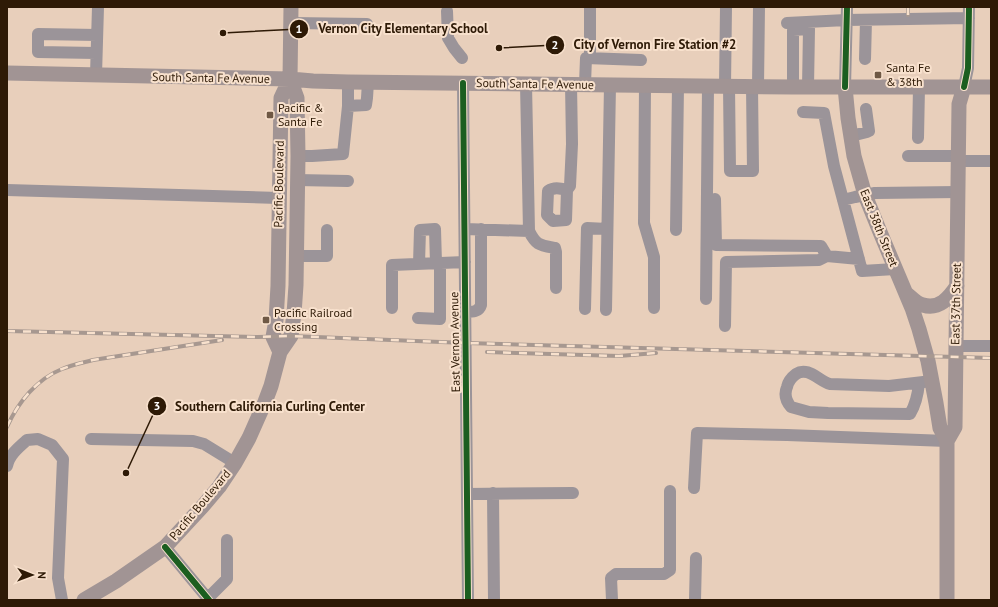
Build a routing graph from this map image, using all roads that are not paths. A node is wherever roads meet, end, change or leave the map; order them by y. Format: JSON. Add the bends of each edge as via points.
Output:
{"nodes":[{"id":1,"x":98,"y":7,"type":"edge"},
{"id":2,"x":291,"y":7,"type":"edge"},
{"id":3,"x":590,"y":7,"type":"edge"},
{"id":4,"x":726,"y":7,"type":"edge"},
{"id":5,"x":759,"y":7,"type":"edge"},
{"id":6,"x":846,"y":7,"type":"edge"},
{"id":7,"x":447,"y":11,"type":"dead end"},
{"id":8,"x":969,"y":12,"type":"edge"},
{"id":9,"x":846,"y":20,"type":"junction"},
{"id":10,"x":866,"y":20,"type":"junction"},
{"id":11,"x":818,"y":21,"type":"junction"},
{"id":12,"x":291,"y":23,"type":"junction"},
{"id":13,"x":787,"y":23,"type":"dead end"},
{"id":14,"x":367,"y":24,"type":"dead end"},
{"id":15,"x":97,"y":35,"type":"junction"},
{"id":16,"x":38,"y":52,"type":"junction"},
{"id":17,"x":96,"y":53,"type":"junction"},
{"id":18,"x":462,"y":58,"type":"dead end"},
{"id":19,"x":590,"y":58,"type":"junction"},
{"id":20,"x":865,"y":59,"type":"dead end"},
{"id":21,"x":641,"y":60,"type":"dead end"},
{"id":22,"x":7,"y":73,"type":"edge"},
{"id":23,"x":38,"y":74,"type":"junction"},
{"id":24,"x":96,"y":75,"type":"junction"},
{"id":25,"x":290,"y":79,"type":"junction"},
{"id":26,"x":348,"y":82,"type":"junction"},
{"id":27,"x":368,"y":82,"type":"junction"},
{"id":28,"x":463,"y":83,"type":"junction"},
{"id":29,"x":526,"y":84,"type":"junction"},
{"id":30,"x":578,"y":84,"type":"junction"},
{"id":31,"x":610,"y":85,"type":"junction"},
{"id":32,"x":645,"y":85,"type":"junction"},
{"id":33,"x":678,"y":86,"type":"junction"},
{"id":34,"x":708,"y":86,"type":"junction"},
{"id":35,"x":727,"y":86,"type":"junction"},
{"id":36,"x":755,"y":86,"type":"junction"},
{"id":37,"x":801,"y":87,"type":"junction"},
{"id":38,"x":845,"y":87,"type":"junction"},
{"id":39,"x":919,"y":87,"type":"junction"},
{"id":40,"x":964,"y":87,"type":"junction"},
{"id":41,"x":991,"y":87,"type":"edge"},
{"id":42,"x":348,"y":106,"type":"junction"},
{"id":43,"x":866,"y":109,"type":"dead end"},
{"id":44,"x":803,"y":112,"type":"dead end"},
{"id":45,"x":851,"y":136,"type":"junction"},
{"id":46,"x":918,"y":138,"type":"dead end"},
{"id":47,"x":304,"y":156,"type":"junction"},
{"id":48,"x":908,"y":156,"type":"dead end"},
{"id":49,"x":958,"y":158,"type":"junction"},
{"id":50,"x":991,"y":161,"type":"edge"},
{"id":51,"x":297,"y":180,"type":"junction"},
{"id":52,"x":348,"y":181,"type":"dead end"},
{"id":53,"x":7,"y":190,"type":"edge"},
{"id":54,"x":567,"y":190,"type":"dead end"},
{"id":55,"x":958,"y":192,"type":"junction"},
{"id":56,"x":865,"y":195,"type":"junction"},
{"id":57,"x":279,"y":198,"type":"junction"},
{"id":58,"x":715,"y":199,"type":"dead end"},
{"id":59,"x":843,"y":200,"type":"junction"},
{"id":60,"x":465,"y":229,"type":"junction"},
{"id":61,"x":481,"y":229,"type":"junction"},
{"id":62,"x":607,"y":229,"type":"junction"},
{"id":63,"x":328,"y":230,"type":"dead end"},
{"id":64,"x":676,"y":230,"type":"dead end"},
{"id":65,"x":529,"y":231,"type":"junction"},
{"id":66,"x":481,"y":254,"type":"junction"},
{"id":67,"x":297,"y":256,"type":"junction"},
{"id":68,"x":826,"y":256,"type":"junction"},
{"id":69,"x":465,"y":258,"type":"junction"},
{"id":70,"x":859,"y":259,"type":"junction"},
{"id":71,"x":438,"y":263,"type":"junction"},
{"id":72,"x":419,"y":264,"type":"junction"},
{"id":73,"x":895,"y":269,"type":"junction"},
{"id":74,"x":957,"y":286,"type":"junction"},
{"id":75,"x":556,"y":288,"type":"dead end"},
{"id":76,"x":907,"y":294,"type":"junction"},
{"id":77,"x":706,"y":300,"type":"dead end"},
{"id":78,"x":392,"y":308,"type":"dead end"},
{"id":79,"x":654,"y":308,"type":"dead end"},
{"id":80,"x":585,"y":309,"type":"dead end"},
{"id":81,"x":606,"y":310,"type":"dead end"},
{"id":82,"x":466,"y":312,"type":"junction"},
{"id":83,"x":418,"y":318,"type":"dead end"},
{"id":84,"x":725,"y":326,"type":"dead end"},
{"id":85,"x":956,"y":346,"type":"junction"},
{"id":86,"x":991,"y":346,"type":"edge"},
{"id":87,"x":280,"y":352,"type":"junction"},
{"id":88,"x":925,"y":382,"type":"junction"},
{"id":89,"x":91,"y":439,"type":"dead end"},
{"id":90,"x":947,"y":441,"type":"junction"},
{"id":91,"x":235,"y":462,"type":"junction"},
{"id":92,"x":7,"y":466,"type":"edge"},
{"id":93,"x":694,"y":488,"type":"dead end"},
{"id":94,"x":670,"y":491,"type":"dead end"},
{"id":95,"x":493,"y":493,"type":"junction"},
{"id":96,"x":573,"y":493,"type":"dead end"},
{"id":97,"x":467,"y":494,"type":"junction"},
{"id":98,"x":227,"y":540,"type":"dead end"},
{"id":99,"x":165,"y":547,"type":"junction"},
{"id":100,"x":696,"y":558,"type":"dead end"},
{"id":101,"x":208,"y":599,"type":"edge"},
{"id":102,"x":62,"y":600,"type":"edge"},
{"id":103,"x":84,"y":600,"type":"edge"},
{"id":104,"x":468,"y":600,"type":"edge"},
{"id":105,"x":494,"y":600,"type":"edge"},
{"id":106,"x":612,"y":600,"type":"edge"},
{"id":107,"x":695,"y":600,"type":"edge"},
{"id":108,"x":947,"y":600,"type":"edge"}],
"edges":[{"from":1,"to":15,"type":"street"},
{"from":2,"to":12,"type":"main road"},
{"from":3,"to":19,"type":"street"},
{"from":4,"to":35,"type":"street"},
{"from":5,"to":36,"type":"street"},
{"from":6,"to":9,"type":"street","name":"East 38th Street"},
{"from":7,"to":18,"type":"street","via":[[448,38]]},
{"from":8,"to":10,"type":"street"},
{"from":8,"to":40,"type":"street","name":"East 37th Street","via":[[968,68]]},
{"from":9,"to":10,"type":"street"},
{"from":9,"to":11,"type":"street"},
{"from":9,"to":38,"type":"street","name":"East 38th Street"},
{"from":10,"to":20,"type":"street"},
{"from":11,"to":13,"type":"street"},
{"from":11,"to":37,"type":"street","via":[[809,30],[793,30]]},
{"from":12,"to":14,"type":"street"},
{"from":12,"to":25,"type":"main road"},
{"from":15,"to":16,"type":"street","via":[[38,34]]},
{"from":15,"to":17,"type":"street"},
{"from":16,"to":17,"type":"street"},
{"from":16,"to":23,"type":"street"},
{"from":17,"to":24,"type":"street"},
{"from":19,"to":21,"type":"street"},
{"from":19,"to":30,"type":"street","via":[[586,58]]},
{"from":22,"to":23,"type":"main road","name":"South Santa Fe Avenue"},
{"from":23,"to":24,"type":"main road","name":"South Santa Fe Avenue"},
{"from":24,"to":25,"type":"main road","name":"South Santa Fe Avenue"},
{"from":25,"to":26,"type":"main road","name":"South Santa Fe Avenue"},
{"from":25,"to":47,"type":"main road","name":"Pacific Boulevard","via":[[297,98]]},
{"from":25,"to":57,"type":"main road","name":"Pacific Boulevard","via":[[281,98]]},
{"from":26,"to":27,"type":"main road","name":"South Santa Fe Avenue"},
{"from":26,"to":42,"type":"street"},
{"from":27,"to":28,"type":"main road","name":"South Santa Fe Avenue"},
{"from":27,"to":42,"type":"street","via":[[366,105]]},
{"from":28,"to":29,"type":"main road","name":"South Santa Fe Avenue"},
{"from":28,"to":60,"type":"street","name":"East Vernon Avenue"},
{"from":29,"to":30,"type":"main road","name":"South Santa Fe Avenue"},
{"from":29,"to":65,"type":"street"},
{"from":30,"to":31,"type":"main road","name":"South Santa Fe Avenue"},
{"from":30,"to":54,"type":"street","via":[[570,186]]},
{"from":31,"to":32,"type":"main road","name":"South Santa Fe Avenue"},
{"from":31,"to":62,"type":"street"},
{"from":32,"to":33,"type":"main road","name":"South Santa Fe Avenue"},
{"from":32,"to":79,"type":"street","via":[[644,222],[654,257]]},
{"from":33,"to":34,"type":"main road","name":"South Santa Fe Avenue"},
{"from":33,"to":64,"type":"street"},
{"from":34,"to":35,"type":"main road","name":"South Santa Fe Avenue"},
{"from":34,"to":77,"type":"street"},
{"from":35,"to":36,"type":"main road","name":"South Santa Fe Avenue"},
{"from":35,"to":36,"type":"street","via":[[730,171],[753,171]]},
{"from":36,"to":37,"type":"main road","name":"South Santa Fe Avenue"},
{"from":37,"to":38,"type":"main road","name":"South Santa Fe Avenue"},
{"from":38,"to":39,"type":"main road","name":"South Santa Fe Avenue"},
{"from":38,"to":45,"type":"main road","name":"East 38th Street"},
{"from":39,"to":40,"type":"main road","name":"South Santa Fe Avenue"},
{"from":39,"to":46,"type":"street"},
{"from":40,"to":41,"type":"main road","name":"South Santa Fe Avenue"},
{"from":40,"to":49,"type":"main road","name":"East 37th Street","via":[[959,104]]},
{"from":42,"to":47,"type":"street","via":[[343,154]]},
{"from":43,"to":45,"type":"street","via":[[869,131]]},
{"from":44,"to":59,"type":"street","via":[[824,113]]},
{"from":45,"to":56,"type":"main road","name":"East 38th Street"},
{"from":47,"to":51,"type":"main road","name":"Pacific Boulevard"},
{"from":48,"to":49,"type":"street"},
{"from":49,"to":50,"type":"street"},
{"from":49,"to":55,"type":"main road","name":"East 37th Street"},
{"from":51,"to":52,"type":"street"},
{"from":51,"to":67,"type":"main road","name":"Pacific Boulevard"},
{"from":53,"to":57,"type":"street"},
{"from":55,"to":56,"type":"street"},
{"from":55,"to":74,"type":"main road","name":"East 37th Street"},
{"from":56,"to":59,"type":"street"},
{"from":56,"to":73,"type":"main road","name":"East 38th Street"},
{"from":57,"to":87,"type":"main road","name":"Pacific Boulevard","via":[[278,286],[273,337]]},
{"from":58,"to":68,"type":"street","via":[[716,245],[821,246]]},
{"from":59,"to":70,"type":"street"},
{"from":60,"to":61,"type":"street"},
{"from":60,"to":69,"type":"street","name":"East Vernon Avenue"},
{"from":61,"to":65,"type":"street"},
{"from":61,"to":66,"type":"street"},
{"from":62,"to":80,"type":"street","via":[[587,228]]},
{"from":62,"to":81,"type":"street"},
{"from":63,"to":67,"type":"street","via":[[327,256]]},
{"from":65,"to":75,"type":"street","via":[[534,241],[540,245],[555,248]]},
{"from":66,"to":69,"type":"street"},
{"from":66,"to":82,"type":"street","via":[[481,305],[475,311]]},
{"from":67,"to":87,"type":"main road","name":"Pacific Boulevard","via":[[291,336]]},
{"from":68,"to":70,"type":"street"},
{"from":68,"to":84,"type":"street","via":[[819,260],[726,262]]},
{"from":69,"to":71,"type":"street"},
{"from":69,"to":82,"type":"street","name":"East Vernon Avenue"},
{"from":70,"to":73,"type":"street","via":[[862,271]]},
{"from":71,"to":72,"type":"street"},
{"from":71,"to":72,"type":"street","via":[[435,229],[420,230]]},
{"from":71,"to":83,"type":"street","via":[[440,319]]},
{"from":72,"to":78,"type":"street","via":[[392,265]]},
{"from":73,"to":76,"type":"main road","name":"East 38th Street"},
{"from":74,"to":76,"type":"main road","via":[[942,303],[930,306],[918,303]]},
{"from":74,"to":85,"type":"main road","name":"East 37th Street"},
{"from":76,"to":88,"type":"main road","name":"East 38th Street","via":[[928,361]]},
{"from":82,"to":97,"type":"street","name":"East Vernon Avenue"},
{"from":85,"to":86,"type":"street"},
{"from":85,"to":90,"type":"main road","name":"East 37th Street","via":[[955,427]]},
{"from":87,"to":91,"type":"main road","name":"Pacific Boulevard","via":[[265,402],[250,438]]},
{"from":88,"to":88,"type":"street","via":[[889,386],[830,384],[804,371],[794,375],[785,393],[791,407],[809,412],[910,414]]},
{"from":88,"to":90,"type":"main road","name":"East 38th Street","via":[[940,428]]},
{"from":89,"to":91,"type":"street","via":[[192,441],[204,444]]},
{"from":90,"to":93,"type":"street","via":[[697,433]]},
{"from":90,"to":108,"type":"main road","name":"East 37th Street"},
{"from":91,"to":99,"type":"main road","name":"Pacific Boulevard","via":[[219,487]]},
{"from":92,"to":102,"type":"street","via":[[16,450],[26,440],[38,439],[52,444],[63,459],[58,578]]},
{"from":94,"to":106,"type":"street","via":[[670,570],[664,574],[616,574],[611,578]]},
{"from":95,"to":96,"type":"street"},
{"from":95,"to":97,"type":"street"},
{"from":95,"to":105,"type":"street"},
{"from":97,"to":104,"type":"street","name":"East Vernon Avenue"},
{"from":98,"to":101,"type":"street","via":[[227,579]]},
{"from":99,"to":101,"type":"street"},
{"from":99,"to":103,"type":"main road","name":"Pacific Boulevard"},
{"from":100,"to":107,"type":"street"}]}
